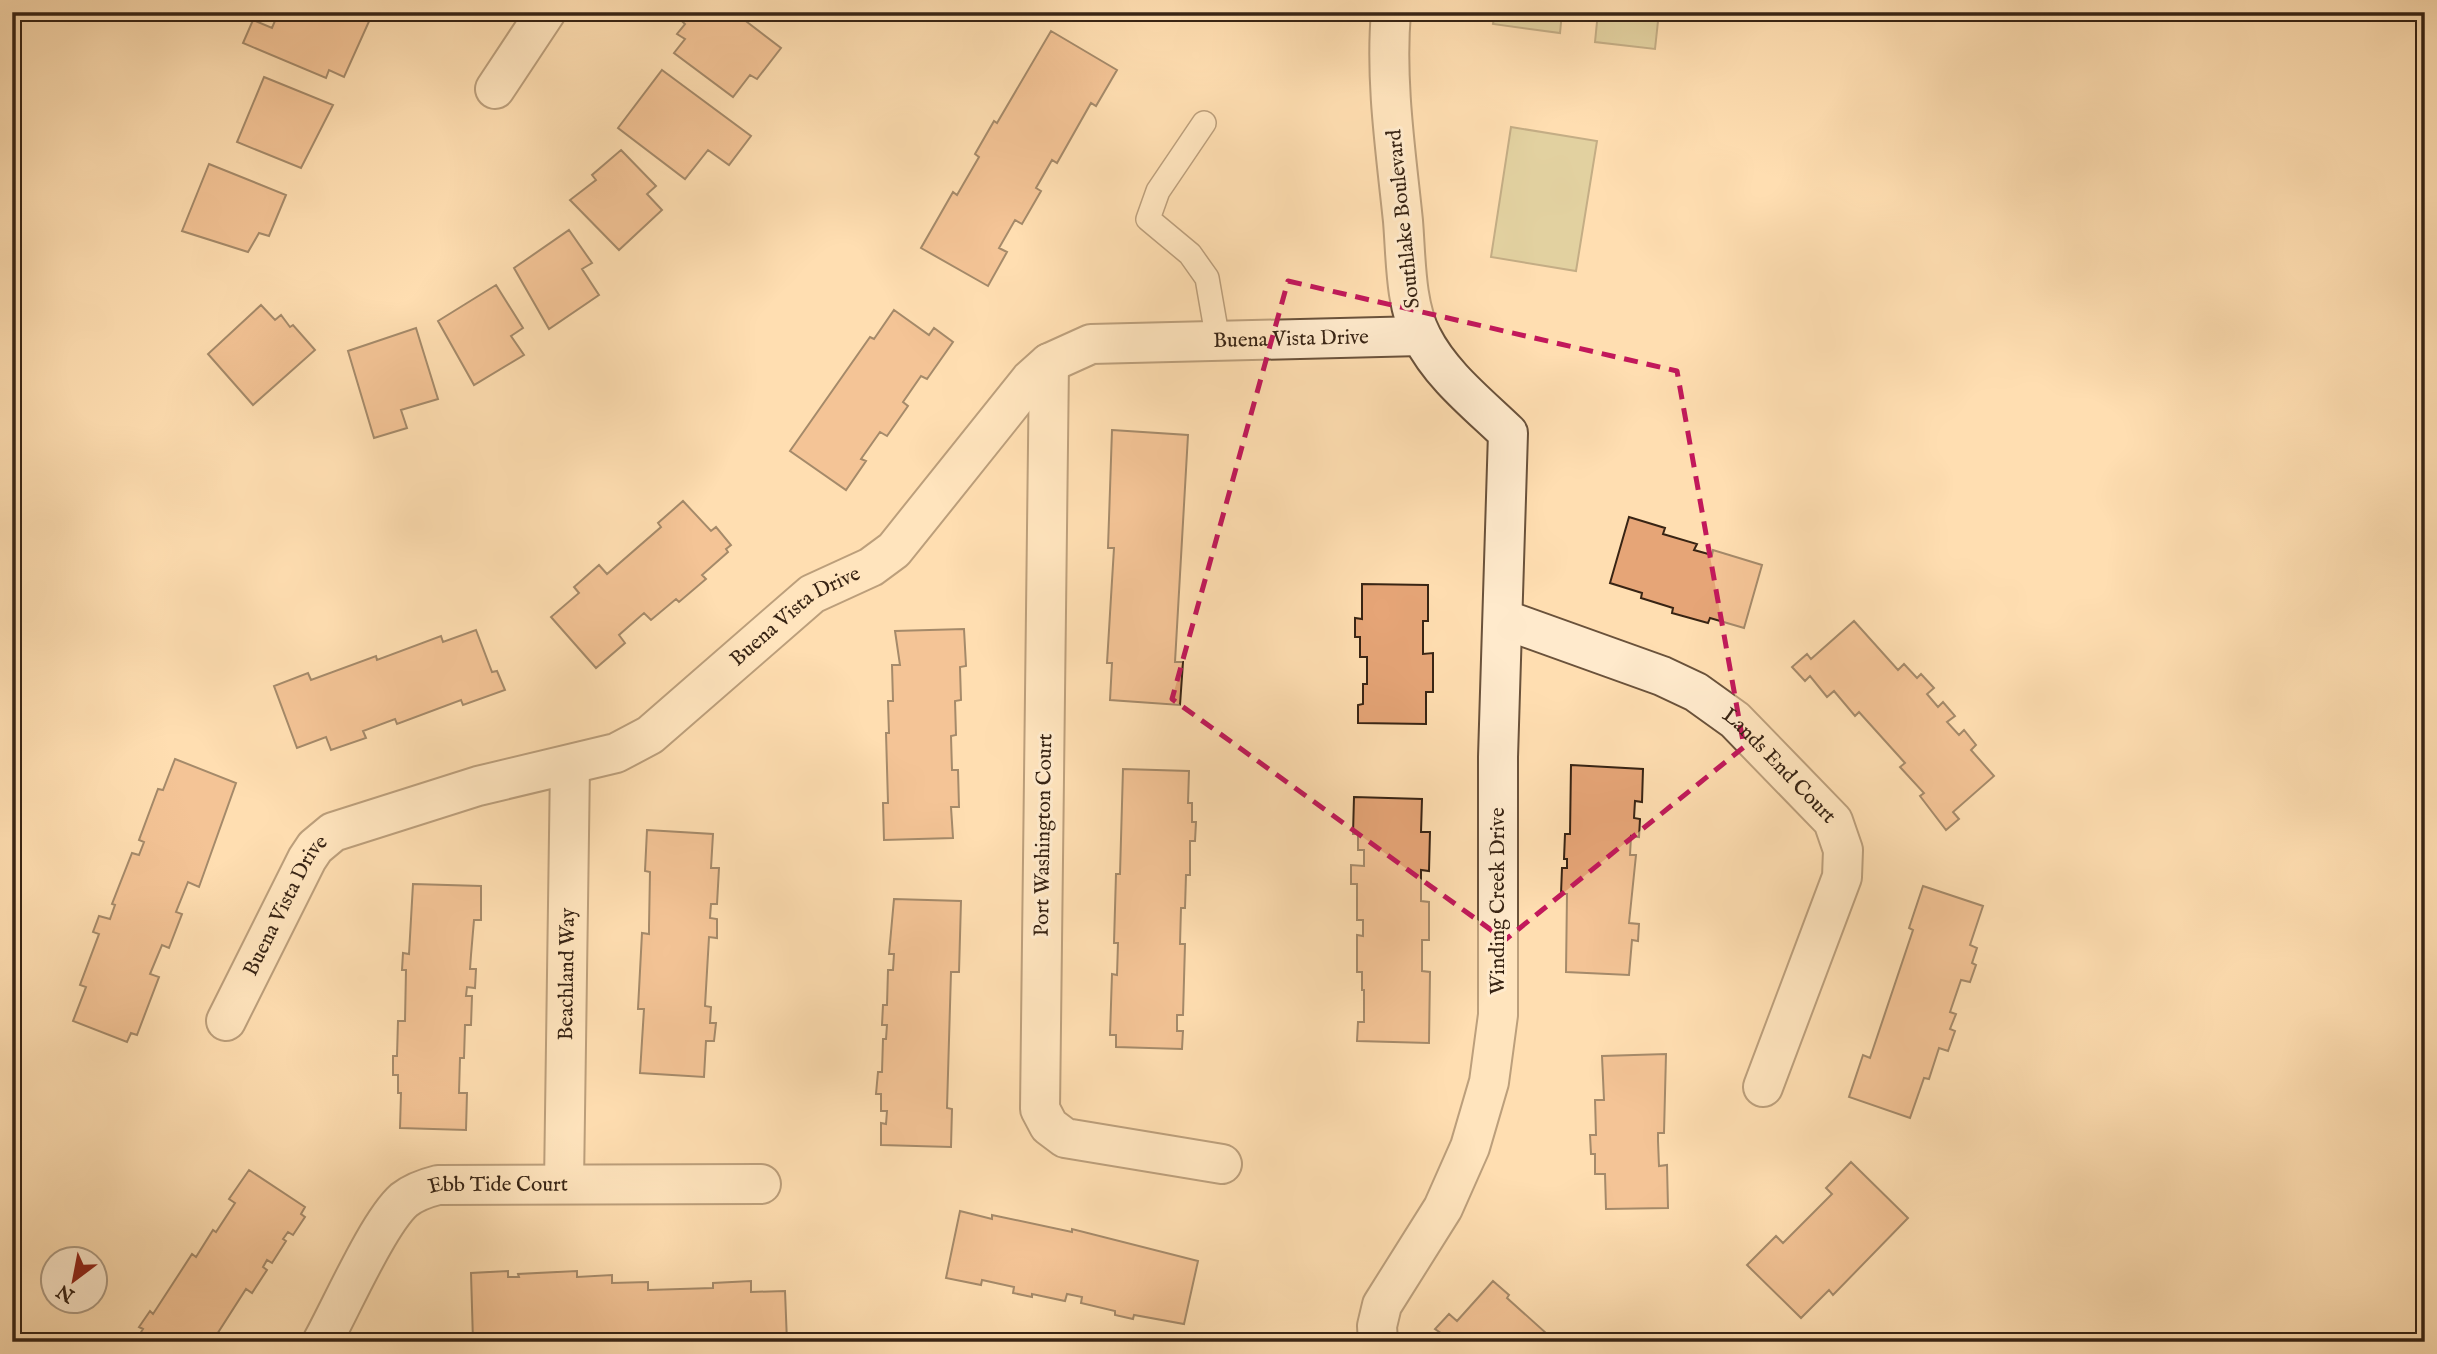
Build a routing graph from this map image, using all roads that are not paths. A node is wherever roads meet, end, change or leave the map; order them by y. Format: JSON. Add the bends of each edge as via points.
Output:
{"nodes":[{"id":1,"x":546,"y":12,"type":"edge"},
{"id":2,"x":1391,"y":12,"type":"edge"},
{"id":3,"x":495,"y":89,"type":"dead end"},
{"id":4,"x":1204,"y":123,"type":"dead end"},
{"id":5,"x":1421,"y":336,"type":"junction"},
{"id":6,"x":1219,"y":341,"type":"junction"},
{"id":7,"x":1049,"y":363,"type":"junction"},
{"id":8,"x":1508,"y":433,"type":"joint"},
{"id":9,"x":1503,"y":619,"type":"junction"},
{"id":10,"x":570,"y":765,"type":"junction"},
{"id":11,"x":226,"y":1021,"type":"dead end"},
{"id":12,"x":1763,"y":1087,"type":"dead end"},
{"id":13,"x":1222,"y":1164,"type":"dead end"},
{"id":14,"x":564,"y":1184,"type":"junction"},
{"id":15,"x":761,"y":1184,"type":"dead end"},
{"id":16,"x":323,"y":1342,"type":"edge"},
{"id":17,"x":1378,"y":1342,"type":"edge"}],
"edges":[{"from":1,"to":3,"type":"street"},
{"from":2,"to":5,"type":"street","name":"Southlake Boulevard","via":[[1394,134],[1407,267]]},
{"from":4,"to":6,"type":"lane","via":[[1158,191],[1149,219],[1190,254],[1207,278]]},
{"from":5,"to":6,"type":"street","name":"Buena Vista Drive"},
{"from":5,"to":8,"type":"street","name":"Southlake Boulevard","via":[[1458,385]]},
{"from":6,"to":7,"type":"street","name":"Buena Vista Drive","via":[[1091,344]]},
{"from":7,"to":10,"type":"street","name":"Buena Vista Drive","via":[[1030,380],[894,550],[871,567],[803,601],[650,735],[616,753]]},
{"from":7,"to":13,"type":"street","name":"Port Washington Court","via":[[1040,1109],[1049,1126],[1065,1139]]},
{"from":8,"to":9,"type":"street","name":"Winding Creek Drive"},
{"from":9,"to":12,"type":"street","name":"Lands End Court","via":[[1696,692],[1735,720],[1833,821],[1843,850],[1842,877]]},
{"from":9,"to":17,"type":"street","name":"Winding Creek Drive","via":[[1498,757],[1499,1015],[1489,1082],[1470,1147],[1443,1208],[1382,1304]]},
{"from":10,"to":11,"type":"street","name":"Buena Vista Drive","via":[[478,786],[333,832],[307,859]]},
{"from":10,"to":14,"type":"street","name":"Beachland Way"},
{"from":14,"to":15,"type":"street","name":"Ebb Tide Court"},
{"from":14,"to":16,"type":"street","name":"Ebb Tide Court","via":[[438,1185],[419,1190],[388,1220]]}]}
